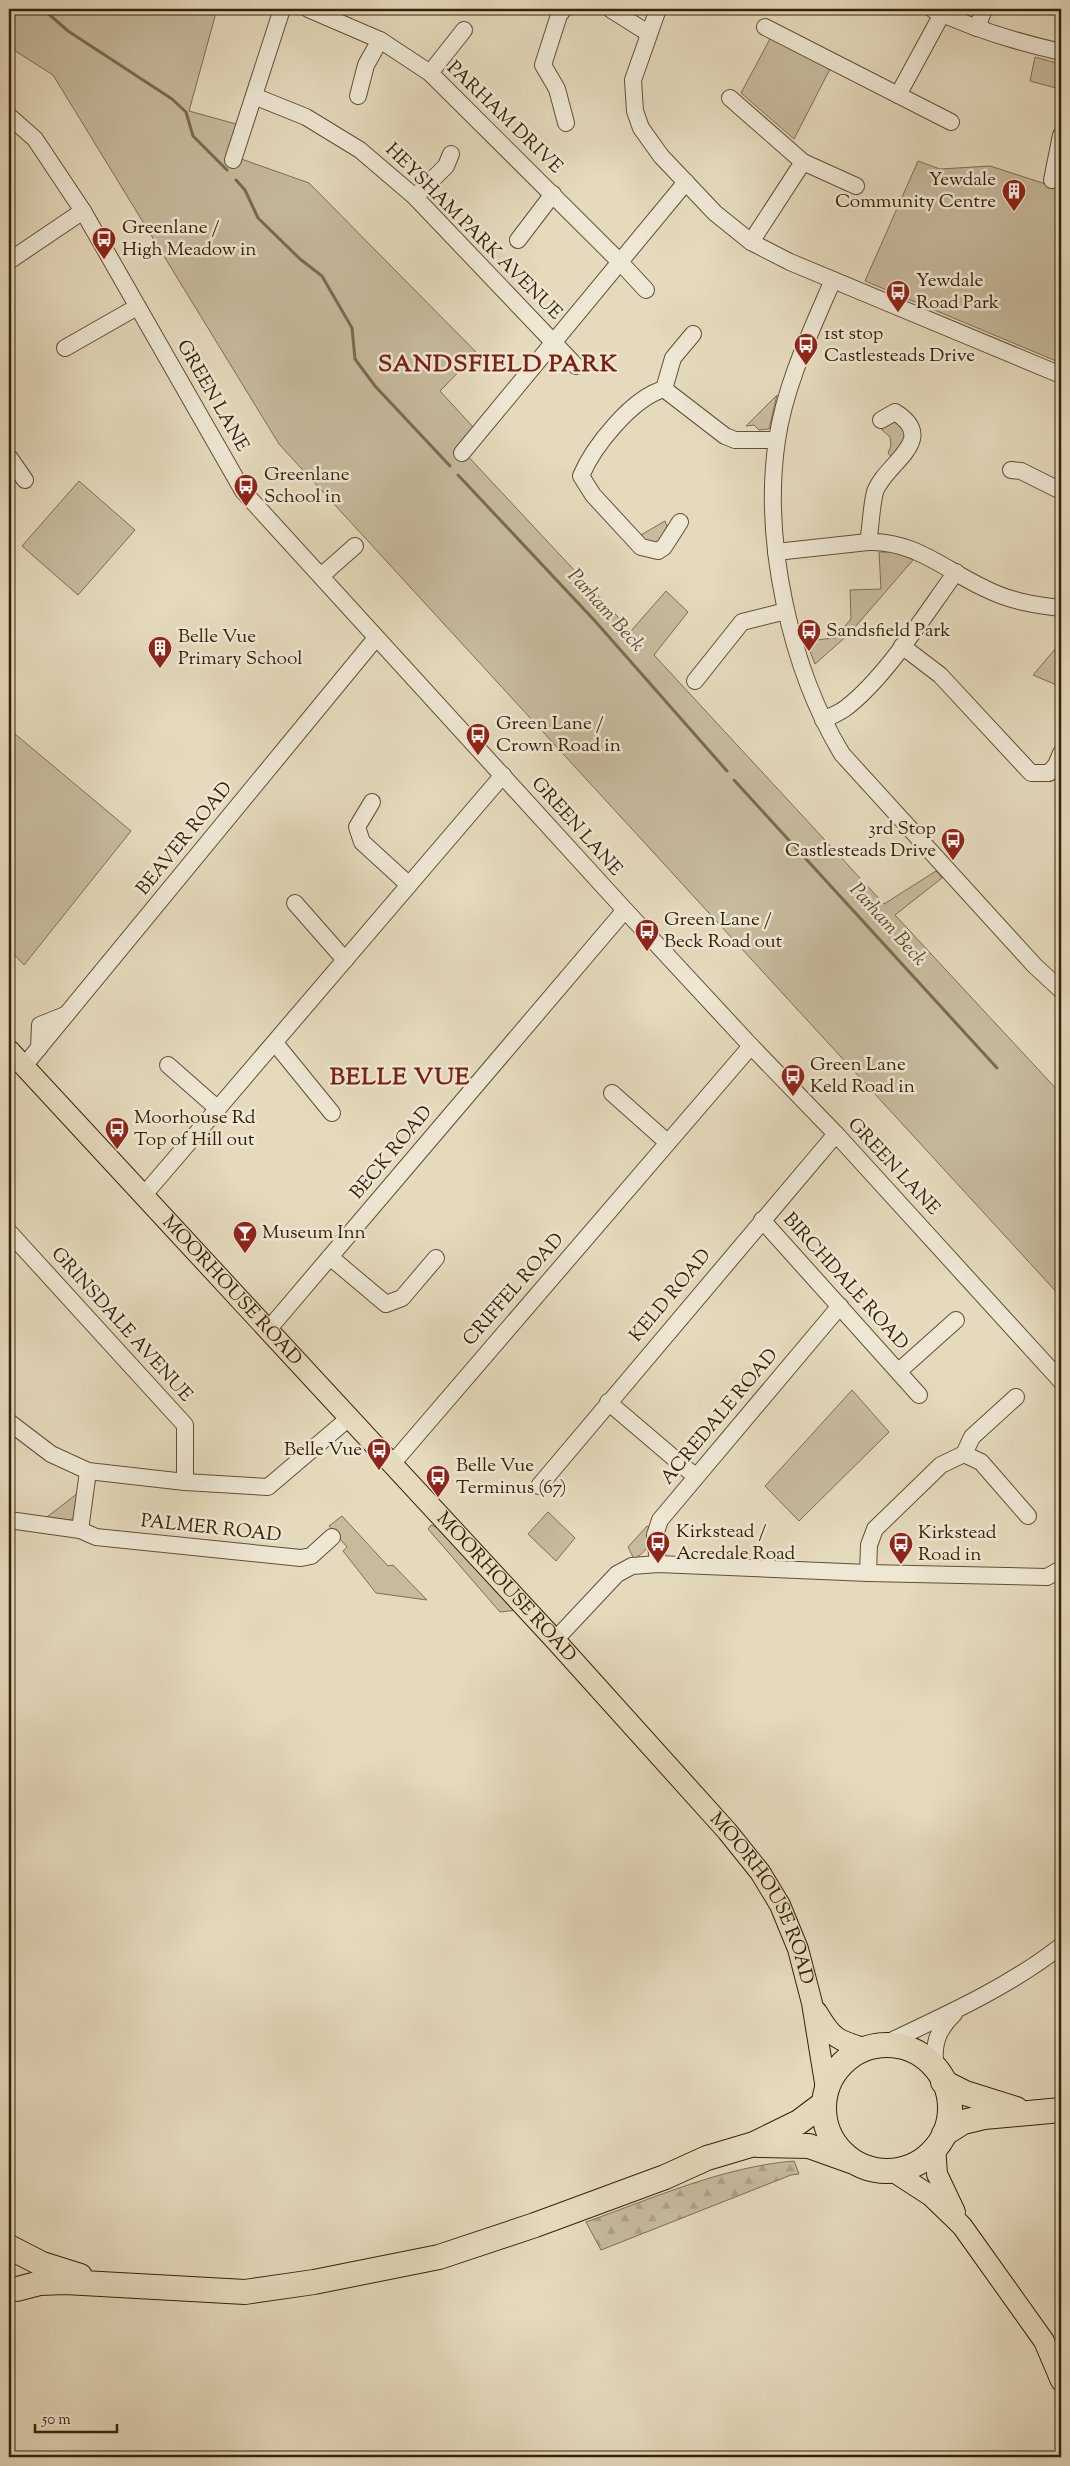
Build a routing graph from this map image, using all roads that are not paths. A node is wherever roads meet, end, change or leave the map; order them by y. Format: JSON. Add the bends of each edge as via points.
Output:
{"nodes":[{"id":1,"x":282,"y":9,"type":"edge"},
{"id":2,"x":308,"y":9,"type":"edge"},
{"id":3,"x":564,"y":9,"type":"edge"},
{"id":4,"x":610,"y":9,"type":"edge"},
{"id":5,"x":658,"y":9,"type":"edge"},
{"id":6,"x":984,"y":9,"type":"edge"},
{"id":7,"x":937,"y":11,"type":"edge"},
{"id":8,"x":765,"y":27,"type":"dead end"},
{"id":9,"x":977,"y":28,"type":"junction"},
{"id":10,"x":464,"y":30,"type":"dead end"},
{"id":11,"x":648,"y":32,"type":"junction"},
{"id":12,"x":380,"y":40,"type":"junction"},
{"id":13,"x":1061,"y":52,"type":"edge"},
{"id":14,"x":430,"y":73,"type":"junction"},
{"id":15,"x":898,"y":95,"type":"junction"},
{"id":16,"x":254,"y":96,"type":"junction"},
{"id":17,"x":358,"y":96,"type":"dead end"},
{"id":18,"x":730,"y":98,"type":"dead end"},
{"id":19,"x":9,"y":116,"type":"edge"},
{"id":20,"x":951,"y":122,"type":"dead end"},
{"id":21,"x":566,"y":123,"type":"dead end"},
{"id":22,"x":1061,"y":136,"type":"edge"},
{"id":23,"x":451,"y":154,"type":"dead end"},
{"id":24,"x":233,"y":160,"type":"dead end"},
{"id":25,"x":803,"y":162,"type":"junction"},
{"id":26,"x":1052,"y":180,"type":"dead end"},
{"id":27,"x":686,"y":182,"type":"junction"},
{"id":28,"x":856,"y":186,"type":"dead end"},
{"id":29,"x":553,"y":194,"type":"junction"},
{"id":30,"x":414,"y":197,"type":"junction"},
{"id":31,"x":83,"y":211,"type":"junction"},
{"id":32,"x":518,"y":240,"type":"dead end"},
{"id":33,"x":751,"y":242,"type":"junction"},
{"id":34,"x":9,"y":261,"type":"edge"},
{"id":35,"x":620,"y":262,"type":"junction"},
{"id":36,"x":833,"y":280,"type":"junction"},
{"id":37,"x":646,"y":290,"type":"dead end"},
{"id":38,"x":138,"y":307,"type":"junction"},
{"id":39,"x":694,"y":334,"type":"dead end"},
{"id":40,"x":553,"y":341,"type":"junction"},
{"id":41,"x":65,"y":348,"type":"dead end"},
{"id":42,"x":576,"y":366,"type":"dead end"},
{"id":43,"x":1061,"y":375,"type":"edge"},
{"id":44,"x":664,"y":389,"type":"junction"},
{"id":45,"x":881,"y":420,"type":"dead end"},
{"id":46,"x":777,"y":440,"type":"junction"},
{"id":47,"x":462,"y":454,"type":"dead end"},
{"id":48,"x":9,"y":457,"type":"edge"},
{"id":49,"x":1011,"y":470,"type":"dead end"},
{"id":50,"x":26,"y":480,"type":"dead end"},
{"id":51,"x":1061,"y":491,"type":"edge"},
{"id":52,"x":680,"y":522,"type":"dead end"},
{"id":53,"x":868,"y":542,"type":"junction"},
{"id":54,"x":355,"y":546,"type":"dead end"},
{"id":55,"x":776,"y":552,"type":"junction"},
{"id":56,"x":956,"y":572,"type":"junction"},
{"id":57,"x":321,"y":576,"type":"junction"},
{"id":58,"x":1061,"y":608,"type":"edge"},
{"id":59,"x":786,"y":611,"type":"junction"},
{"id":60,"x":376,"y":638,"type":"junction"},
{"id":61,"x":902,"y":646,"type":"junction"},
{"id":62,"x":695,"y":681,"type":"dead end"},
{"id":63,"x":823,"y":720,"type":"junction"},
{"id":64,"x":1061,"y":753,"type":"edge"},
{"id":65,"x":503,"y":775,"type":"junction"},
{"id":66,"x":372,"y":802,"type":"dead end"},
{"id":67,"x":409,"y":885,"type":"junction"},
{"id":68,"x":295,"y":903,"type":"dead end"},
{"id":69,"x":625,"y":910,"type":"junction"},
{"id":70,"x":345,"y":960,"type":"junction"},
{"id":71,"x":1061,"y":990,"type":"edge"},
{"id":72,"x":275,"y":1043,"type":"junction"},
{"id":73,"x":750,"y":1046,"type":"junction"},
{"id":74,"x":9,"y":1050,"type":"edge"},
{"id":75,"x":168,"y":1065,"type":"dead end"},
{"id":76,"x":24,"y":1066,"type":"junction"},
{"id":77,"x":612,"y":1093,"type":"dead end"},
{"id":78,"x":218,"y":1109,"type":"junction"},
{"id":79,"x":332,"y":1113,"type":"dead end"},
{"id":80,"x":836,"y":1134,"type":"junction"},
{"id":81,"x":667,"y":1142,"type":"junction"},
{"id":82,"x":143,"y":1196,"type":"junction"},
{"id":83,"x":762,"y":1220,"type":"junction"},
{"id":84,"x":9,"y":1232,"type":"edge"},
{"id":85,"x":330,"y":1257,"type":"junction"},
{"id":86,"x":436,"y":1258,"type":"dead end"},
{"id":87,"x":840,"y":1306,"type":"junction"},
{"id":88,"x":956,"y":1320,"type":"dead end"},
{"id":89,"x":267,"y":1331,"type":"junction"},
{"id":90,"x":899,"y":1371,"type":"junction"},
{"id":91,"x":1061,"y":1381,"type":"edge"},
{"id":92,"x":919,"y":1395,"type":"dead end"},
{"id":93,"x":1016,"y":1397,"type":"dead end"},
{"id":94,"x":608,"y":1402,"type":"junction"},
{"id":95,"x":349,"y":1418,"type":"junction"},
{"id":96,"x":9,"y":1422,"type":"edge"},
{"id":97,"x":964,"y":1454,"type":"junction"},
{"id":98,"x":392,"y":1464,"type":"junction"},
{"id":99,"x":88,"y":1472,"type":"junction"},
{"id":100,"x":695,"y":1476,"type":"junction"},
{"id":101,"x":185,"y":1482,"type":"junction"},
{"id":102,"x":538,"y":1486,"type":"dead end"},
{"id":103,"x":1028,"y":1516,"type":"dead end"},
{"id":104,"x":9,"y":1520,"type":"edge"},
{"id":105,"x":80,"y":1530,"type":"junction"},
{"id":106,"x":332,"y":1537,"type":"dead end"},
{"id":107,"x":658,"y":1564,"type":"junction"},
{"id":108,"x":1061,"y":1569,"type":"edge"},
{"id":109,"x":868,"y":1573,"type":"junction"},
{"id":110,"x":555,"y":1640,"type":"junction"},
{"id":111,"x":1061,"y":1946,"type":"edge"},
{"id":112,"x":812,"y":2003,"type":"junction"},
{"id":113,"x":959,"y":2009,"type":"junction"},
{"id":114,"x":873,"y":2048,"type":"junction"},
{"id":115,"x":940,"y":2075,"type":"junction"},
{"id":116,"x":824,"y":2096,"type":"junction"},
{"id":117,"x":1061,"y":2110,"type":"edge"},
{"id":118,"x":1025,"y":2112,"type":"junction"},
{"id":119,"x":940,"y":2140,"type":"junction"},
{"id":120,"x":754,"y":2144,"type":"junction"},
{"id":121,"x":851,"y":2161,"type":"junction"},
{"id":122,"x":891,"y":2170,"type":"junction"},
{"id":123,"x":962,"y":2226,"type":"junction"},
{"id":124,"x":9,"y":2246,"type":"edge"},
{"id":125,"x":101,"y":2283,"type":"junction"},
{"id":126,"x":13,"y":2295,"type":"edge"},
{"id":127,"x":1061,"y":2381,"type":"edge"}],
"edges":[{"from":1,"to":16,"type":"street"},
{"from":2,"to":12,"type":"street","name":"PARHAM DRIVE"},
{"from":3,"to":21,"type":"street","via":[[558,15],[543,65],[557,90]]},
{"from":4,"to":11,"type":"street"},
{"from":5,"to":11,"type":"street"},
{"from":6,"to":9,"type":"street"},
{"from":7,"to":9,"type":"street"},
{"from":7,"to":15,"type":"street"},
{"from":8,"to":15,"type":"street"},
{"from":9,"to":13,"type":"street","via":[[1023,44]]},
{"from":10,"to":14,"type":"street"},
{"from":11,"to":27,"type":"street","via":[[633,80],[635,111],[649,141]]},
{"from":12,"to":14,"type":"street","name":"PARHAM DRIVE"},
{"from":12,"to":17,"type":"street","via":[[366,65]]},
{"from":14,"to":29,"type":"street","name":"PARHAM DRIVE"},
{"from":15,"to":20,"type":"street"},
{"from":16,"to":24,"type":"street"},
{"from":16,"to":30,"type":"street","name":"HEYSHAM PARK AVENUE","via":[[306,117],[360,150]]},
{"from":18,"to":25,"type":"street"},
{"from":19,"to":31,"type":"street","name":"GREEN LANE","via":[[35,139]]},
{"from":22,"to":26,"type":"street"},
{"from":23,"to":30,"type":"street","via":[[446,166]]},
{"from":25,"to":28,"type":"street"},
{"from":25,"to":33,"type":"street"},
{"from":27,"to":33,"type":"street","via":[[715,213]]},
{"from":27,"to":35,"type":"street"},
{"from":29,"to":32,"type":"street"},
{"from":29,"to":35,"type":"street","name":"PARHAM DRIVE"},
{"from":30,"to":40,"type":"street","name":"HEYSHAM PARK AVENUE"},
{"from":31,"to":34,"type":"street"},
{"from":31,"to":38,"type":"street","name":"GREEN LANE"},
{"from":33,"to":36,"type":"street"},
{"from":35,"to":37,"type":"street","name":"PARHAM DRIVE"},
{"from":35,"to":40,"type":"street"},
{"from":36,"to":43,"type":"street"},
{"from":36,"to":46,"type":"street","via":[[794,372]]},
{"from":38,"to":41,"type":"street"},
{"from":38,"to":57,"type":"street","name":"GREEN LANE","via":[[243,491]]},
{"from":39,"to":44,"type":"street","via":[[673,358]]},
{"from":40,"to":42,"type":"street","name":"HEYSHAM PARK AVENUE"},
{"from":40,"to":47,"type":"street"},
{"from":44,"to":46,"type":"street","via":[[725,436],[735,440]]},
{"from":44,"to":52,"type":"street","via":[[642,399],[628,413],[589,457],[581,476],[593,495],[641,547],[658,551]]},
{"from":45,"to":53,"type":"street","via":[[895,412],[907,420],[913,432],[912,443],[876,491]]},
{"from":46,"to":55,"type":"street","via":[[773,496]]},
{"from":48,"to":50,"type":"street"},
{"from":49,"to":51,"type":"street","via":[[1021,471]]},
{"from":53,"to":55,"type":"street"},
{"from":53,"to":56,"type":"street","via":[[904,546]]},
{"from":54,"to":57,"type":"street"},
{"from":55,"to":59,"type":"street"},
{"from":56,"to":58,"type":"street","via":[[1012,600]]},
{"from":56,"to":61,"type":"street"},
{"from":57,"to":60,"type":"street","name":"GREEN LANE"},
{"from":59,"to":62,"type":"street","via":[[742,622]]},
{"from":59,"to":63,"type":"street"},
{"from":60,"to":65,"type":"street","name":"GREEN LANE"},
{"from":60,"to":76,"type":"street","name":"BEAVER ROAD","via":[[66,1015],[40,1025],[39,1048]]},
{"from":61,"to":63,"type":"street","via":[[861,695],[845,709]]},
{"from":61,"to":64,"type":"street","via":[[940,675],[1031,773],[1049,772]]},
{"from":63,"to":71,"type":"street","via":[[842,754],[863,778]]},
{"from":65,"to":67,"type":"street"},
{"from":65,"to":69,"type":"street","name":"GREEN LANE"},
{"from":66,"to":67,"type":"street","via":[[357,827],[362,842]]},
{"from":67,"to":70,"type":"street"},
{"from":68,"to":70,"type":"street"},
{"from":69,"to":73,"type":"street","name":"GREEN LANE"},
{"from":69,"to":85,"type":"street","name":"BECK ROAD"},
{"from":70,"to":72,"type":"street"},
{"from":72,"to":78,"type":"street"},
{"from":72,"to":79,"type":"street"},
{"from":73,"to":80,"type":"street","name":"GREEN LANE"},
{"from":73,"to":81,"type":"street","name":"CRIFFEL ROAD"},
{"from":74,"to":76,"type":"main road","name":"MOORHOUSE ROAD"},
{"from":75,"to":78,"type":"street"},
{"from":76,"to":82,"type":"main road","name":"MOORHOUSE ROAD"},
{"from":77,"to":81,"type":"street"},
{"from":78,"to":82,"type":"street"},
{"from":80,"to":83,"type":"street","name":"KELD ROAD"},
{"from":80,"to":91,"type":"street","name":"GREEN LANE"},
{"from":81,"to":98,"type":"street","name":"CRIFFEL ROAD"},
{"from":82,"to":89,"type":"main road","name":"MOORHOUSE ROAD"},
{"from":83,"to":87,"type":"street","name":"BIRCHDALE ROAD"},
{"from":83,"to":94,"type":"street","name":"KELD ROAD"},
{"from":84,"to":101,"type":"street","name":"GRINSDALE AVENUE","via":[[185,1425]]},
{"from":85,"to":86,"type":"street","via":[[386,1304],[402,1298]]},
{"from":85,"to":89,"type":"street","name":"BECK ROAD"},
{"from":87,"to":90,"type":"street","name":"BIRCHDALE ROAD"},
{"from":87,"to":100,"type":"street","name":"ACREDALE ROAD"},
{"from":88,"to":90,"type":"street","name":"BIRCHDALE ROAD"},
{"from":89,"to":95,"type":"main road","name":"MOORHOUSE ROAD"},
{"from":90,"to":92,"type":"street","name":"BIRCHDALE ROAD"},
{"from":93,"to":97,"type":"street","via":[[972,1437]]},
{"from":94,"to":100,"type":"street"},
{"from":94,"to":102,"type":"street","name":"KELD ROAD"},
{"from":95,"to":98,"type":"main road","name":"MOORHOUSE ROAD"},
{"from":95,"to":101,"type":"street","via":[[268,1487]]},
{"from":96,"to":99,"type":"street","via":[[50,1454]]},
{"from":97,"to":103,"type":"street","via":[[981,1462]]},
{"from":97,"to":109,"type":"street","via":[[942,1465],[875,1529],[869,1545]]},
{"from":98,"to":110,"type":"main road","name":"MOORHOUSE ROAD"},
{"from":99,"to":101,"type":"street"},
{"from":99,"to":105,"type":"street"},
{"from":100,"to":107,"type":"street","name":"ACREDALE ROAD","via":[[660,1520],[655,1535]]},
{"from":104,"to":105,"type":"street","name":"PALMER ROAD"},
{"from":105,"to":106,"type":"street","name":"PALMER ROAD","via":[[96,1537],[301,1558],[311,1556]]},
{"from":107,"to":109,"type":"street"},
{"from":107,"to":110,"type":"street","via":[[632,1566],[617,1574]]},
{"from":108,"to":109,"type":"street","via":[[1047,1577]]},
{"from":110,"to":112,"type":"main road","name":"MOORHOUSE ROAD","via":[[728,1831],[760,1872],[780,1905],[798,1949]]},
{"from":111,"to":113,"type":"street","via":[[1038,1964]]},
{"from":112,"to":114,"type":"main road","name":"MOORHOUSE ROAD","via":[[827,2030],[839,2040]]},
{"from":112,"to":116,"type":"main road","name":"MOORHOUSE ROAD"},
{"from":113,"to":114,"type":"street"},
{"from":113,"to":115,"type":"street","via":[[946,2022],[934,2046]]},
{"from":114,"to":115,"type":"highway","via":[[903,2048],[922,2056]]},
{"from":114,"to":116,"type":"highway","via":[[852,2057],[840,2068]]},
{"from":115,"to":118,"type":"highway","via":[[965,2093]]},
{"from":115,"to":119,"type":"highway","via":[[950,2103],[950,2113]]},
{"from":116,"to":120,"type":"highway","via":[[799,2122]]},
{"from":116,"to":121,"type":"highway","via":[[823,2114],[830,2133]]},
{"from":117,"to":118,"type":"highway"},
{"from":118,"to":119,"type":"highway","via":[[964,2122]]},
{"from":119,"to":122,"type":"highway","via":[[918,2163]]},
{"from":119,"to":123,"type":"main road","via":[[937,2174]]},
{"from":120,"to":121,"type":"highway","via":[[809,2146]]},
{"from":120,"to":125,"type":"highway","via":[[707,2158],[535,2226],[439,2257],[245,2292]]},
{"from":121,"to":122,"type":"highway","via":[[869,2168]]},
{"from":122,"to":123,"type":"main road","via":[[931,2196]]},
{"from":123,"to":127,"type":"main road","via":[[1044,2341]]},
{"from":124,"to":125,"type":"highway","via":[[42,2264]]},
{"from":124,"to":126,"type":"highway","via":[[19,2267]]},
{"from":125,"to":126,"type":"highway","via":[[40,2283]]}]}
